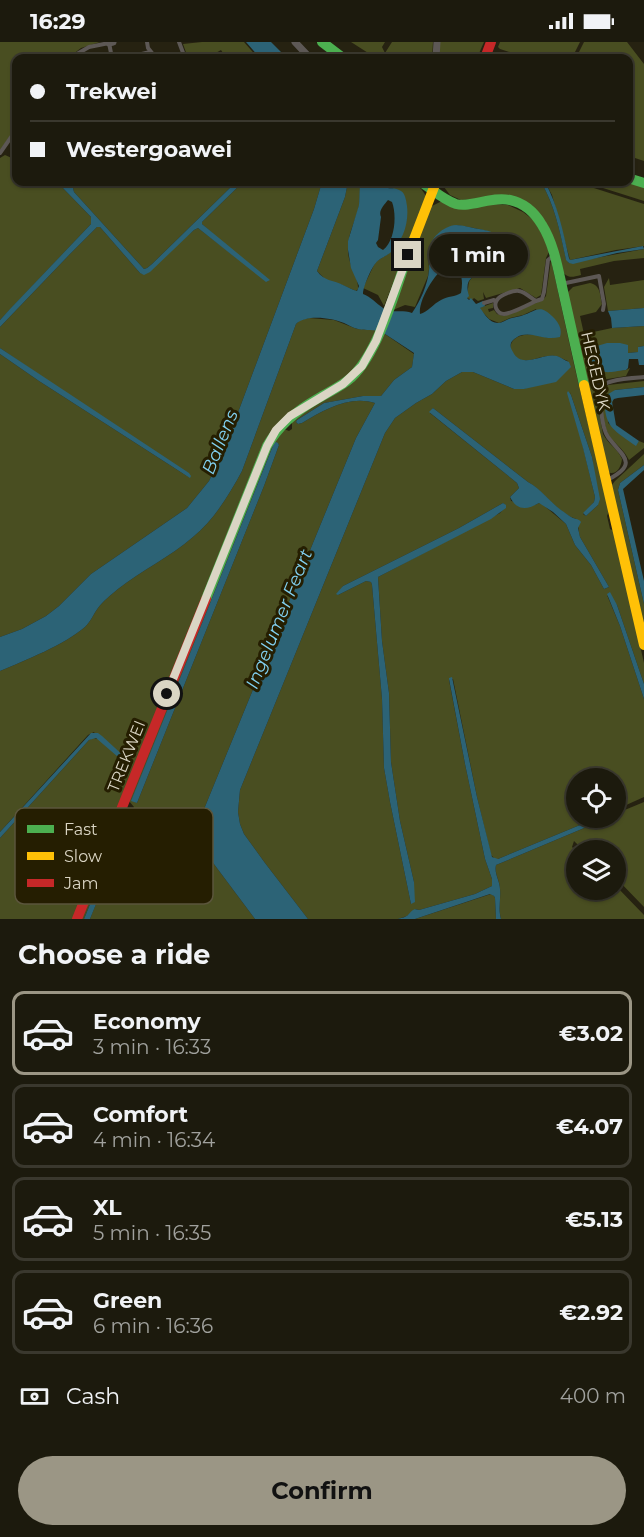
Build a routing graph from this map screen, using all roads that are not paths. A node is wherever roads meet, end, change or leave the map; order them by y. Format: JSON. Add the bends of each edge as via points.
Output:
{"nodes":[{"id":1,"x":111,"y":42,"type":"edge"},
{"id":2,"x":147,"y":42,"type":"edge"},
{"id":3,"x":295,"y":42,"type":"edge"},
{"id":4,"x":322,"y":42,"type":"edge"},
{"id":5,"x":150,"y":52,"type":"joint"},
{"id":6,"x":77,"y":54,"type":"edge"},
{"id":7,"x":142,"y":54,"type":"edge"},
{"id":8,"x":306,"y":54,"type":"edge"},
{"id":9,"x":338,"y":54,"type":"edge"},
{"id":10,"x":12,"y":136,"type":"edge"},
{"id":11,"x":0,"y":153,"type":"edge"},
{"id":12,"x":435,"y":186,"type":"edge"},
{"id":13,"x":436,"y":186,"type":"edge"},
{"id":14,"x":554,"y":255,"type":"junction"},
{"id":15,"x":561,"y":284,"type":"junction"},
{"id":16,"x":496,"y":300,"type":"junction"},
{"id":17,"x":536,"y":301,"type":"junction"},
{"id":18,"x":484,"y":303,"type":"dead end"},
{"id":19,"x":603,"y":310,"type":"dead end"},
{"id":20,"x":644,"y":377,"type":"edge"},
{"id":21,"x":606,"y":481,"type":"junction"},
{"id":22,"x":644,"y":645,"type":"edge"},
{"id":23,"x":122,"y":808,"type":"edge"},
{"id":24,"x":83,"y":904,"type":"edge"},
{"id":25,"x":77,"y":919,"type":"edge"}],
"edges":[{"from":1,"to":6,"type":"lane"},
{"from":2,"to":5,"type":"lane"},
{"from":3,"to":8,"type":"street"},
{"from":4,"to":9,"type":"main road"},
{"from":5,"to":7,"type":"lane"},
{"from":10,"to":11,"type":"lane"},
{"from":12,"to":23,"type":"main road","name":"TREKWEI","via":[[366,359],[343,384],[290,416],[267,446]]},
{"from":13,"to":14,"type":"main road","name":"HEGEDYK","via":[[457,204],[494,199],[521,205],[542,224]]},
{"from":14,"to":15,"type":"main road","name":"HEGEDYK"},
{"from":14,"to":17,"type":"lane","via":[[548,260],[544,296]]},
{"from":15,"to":19,"type":"lane","via":[[599,276]]},
{"from":15,"to":21,"type":"main road","name":"HEGEDYK"},
{"from":16,"to":17,"type":"lane","via":[[519,291]]},
{"from":16,"to":17,"type":"lane","via":[[496,310],[504,314]]},
{"from":16,"to":18,"type":"lane"},
{"from":20,"to":21,"type":"lane","via":[[613,381],[599,389],[605,433],[625,459],[624,468]]},
{"from":21,"to":22,"type":"main road","name":"HEGEDYK"},
{"from":24,"to":25,"type":"main road","name":"TREKWEI"}]}
